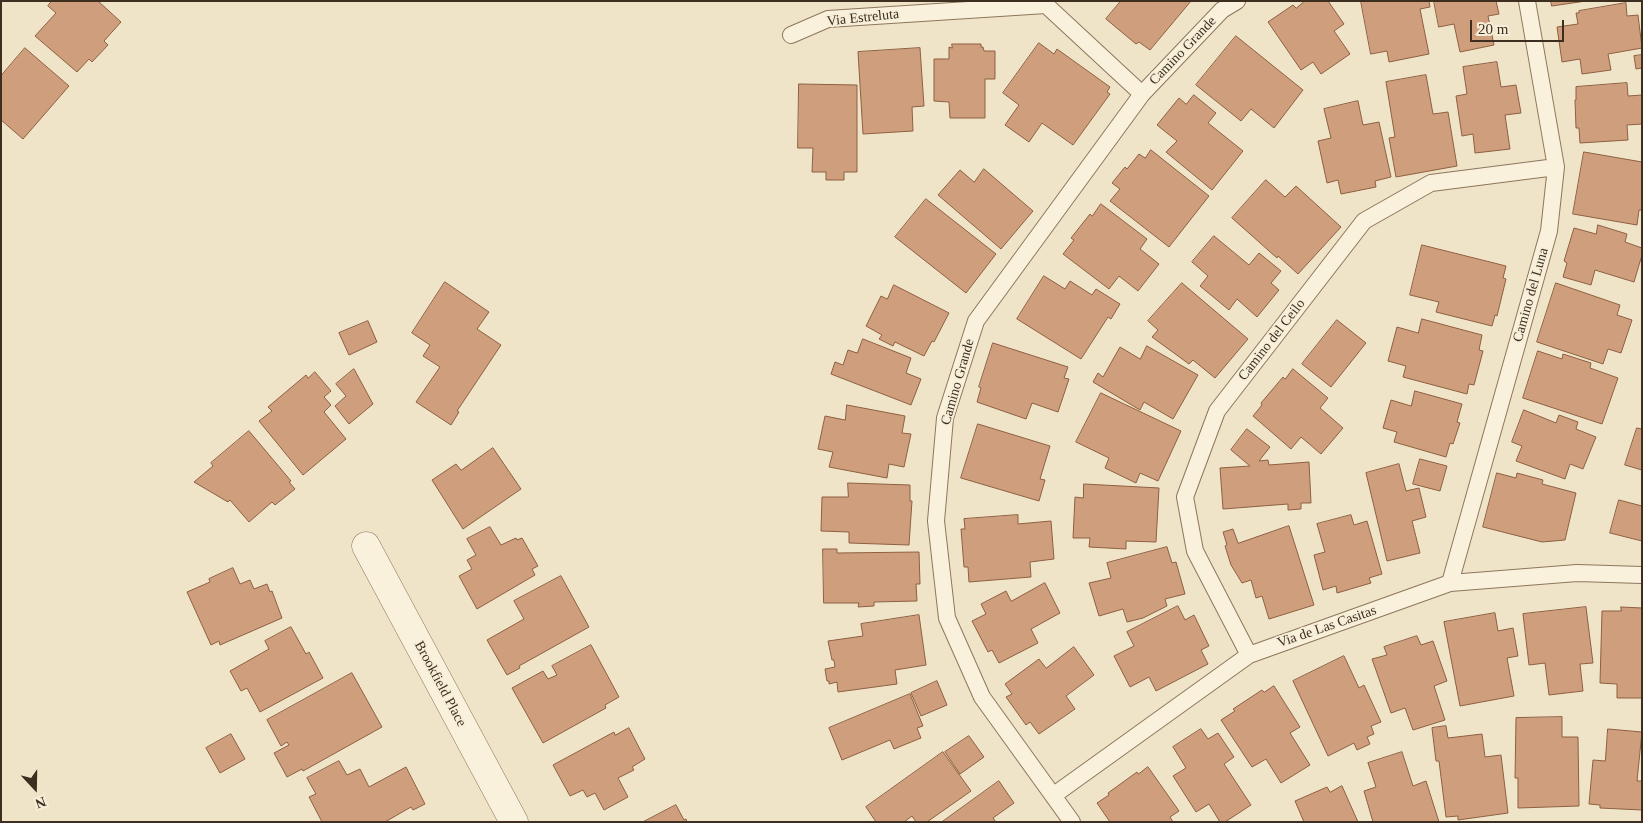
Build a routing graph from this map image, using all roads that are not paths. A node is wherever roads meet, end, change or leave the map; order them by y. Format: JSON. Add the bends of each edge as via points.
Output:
{"nodes":[{"id":1,"x":1237,"y":1,"type":"edge"},
{"id":2,"x":1527,"y":1,"type":"edge"},
{"id":3,"x":791,"y":35,"type":"dead end"},
{"id":4,"x":1142,"y":94,"type":"junction"},
{"id":5,"x":1556,"y":167,"type":"junction"},
{"id":6,"x":366,"y":546,"type":"dead end"},
{"id":7,"x":1642,"y":575,"type":"edge"},
{"id":8,"x":1450,"y":584,"type":"junction"},
{"id":9,"x":1249,"y":655,"type":"junction"},
{"id":10,"x":1054,"y":795,"type":"junction"},
{"id":11,"x":514,"y":822,"type":"edge"},
{"id":12,"x":1072,"y":822,"type":"edge"}],
"edges":[{"from":1,"to":4,"type":"lane","name":"Camino Grande","via":[[1222,10]]},
{"from":2,"to":5,"type":"lane","name":"Camino del Luna"},
{"from":3,"to":4,"type":"lane","name":"Via Estreluta","via":[[828,19],[1046,5]]},
{"from":4,"to":10,"type":"lane","name":"Camino Grande","via":[[976,321],[945,418],[936,521],[947,618],[982,697]]},
{"from":5,"to":8,"type":"lane","name":"Camino del Luna","via":[[1549,231]]},
{"from":5,"to":9,"type":"lane","name":"Camino del Ceilo","via":[[1431,183],[1364,221],[1218,411],[1185,497],[1195,551]]},
{"from":6,"to":11,"type":"street","name":"Brookfield Place"},
{"from":7,"to":8,"type":"lane","name":"Via de Las Casitas","via":[[1578,572]]},
{"from":8,"to":9,"type":"lane","name":"Via de Las Casitas"},
{"from":9,"to":10,"type":"lane","name":"Via de Las Casitas"},
{"from":10,"to":12,"type":"lane","name":"Camino Grande"}]}
